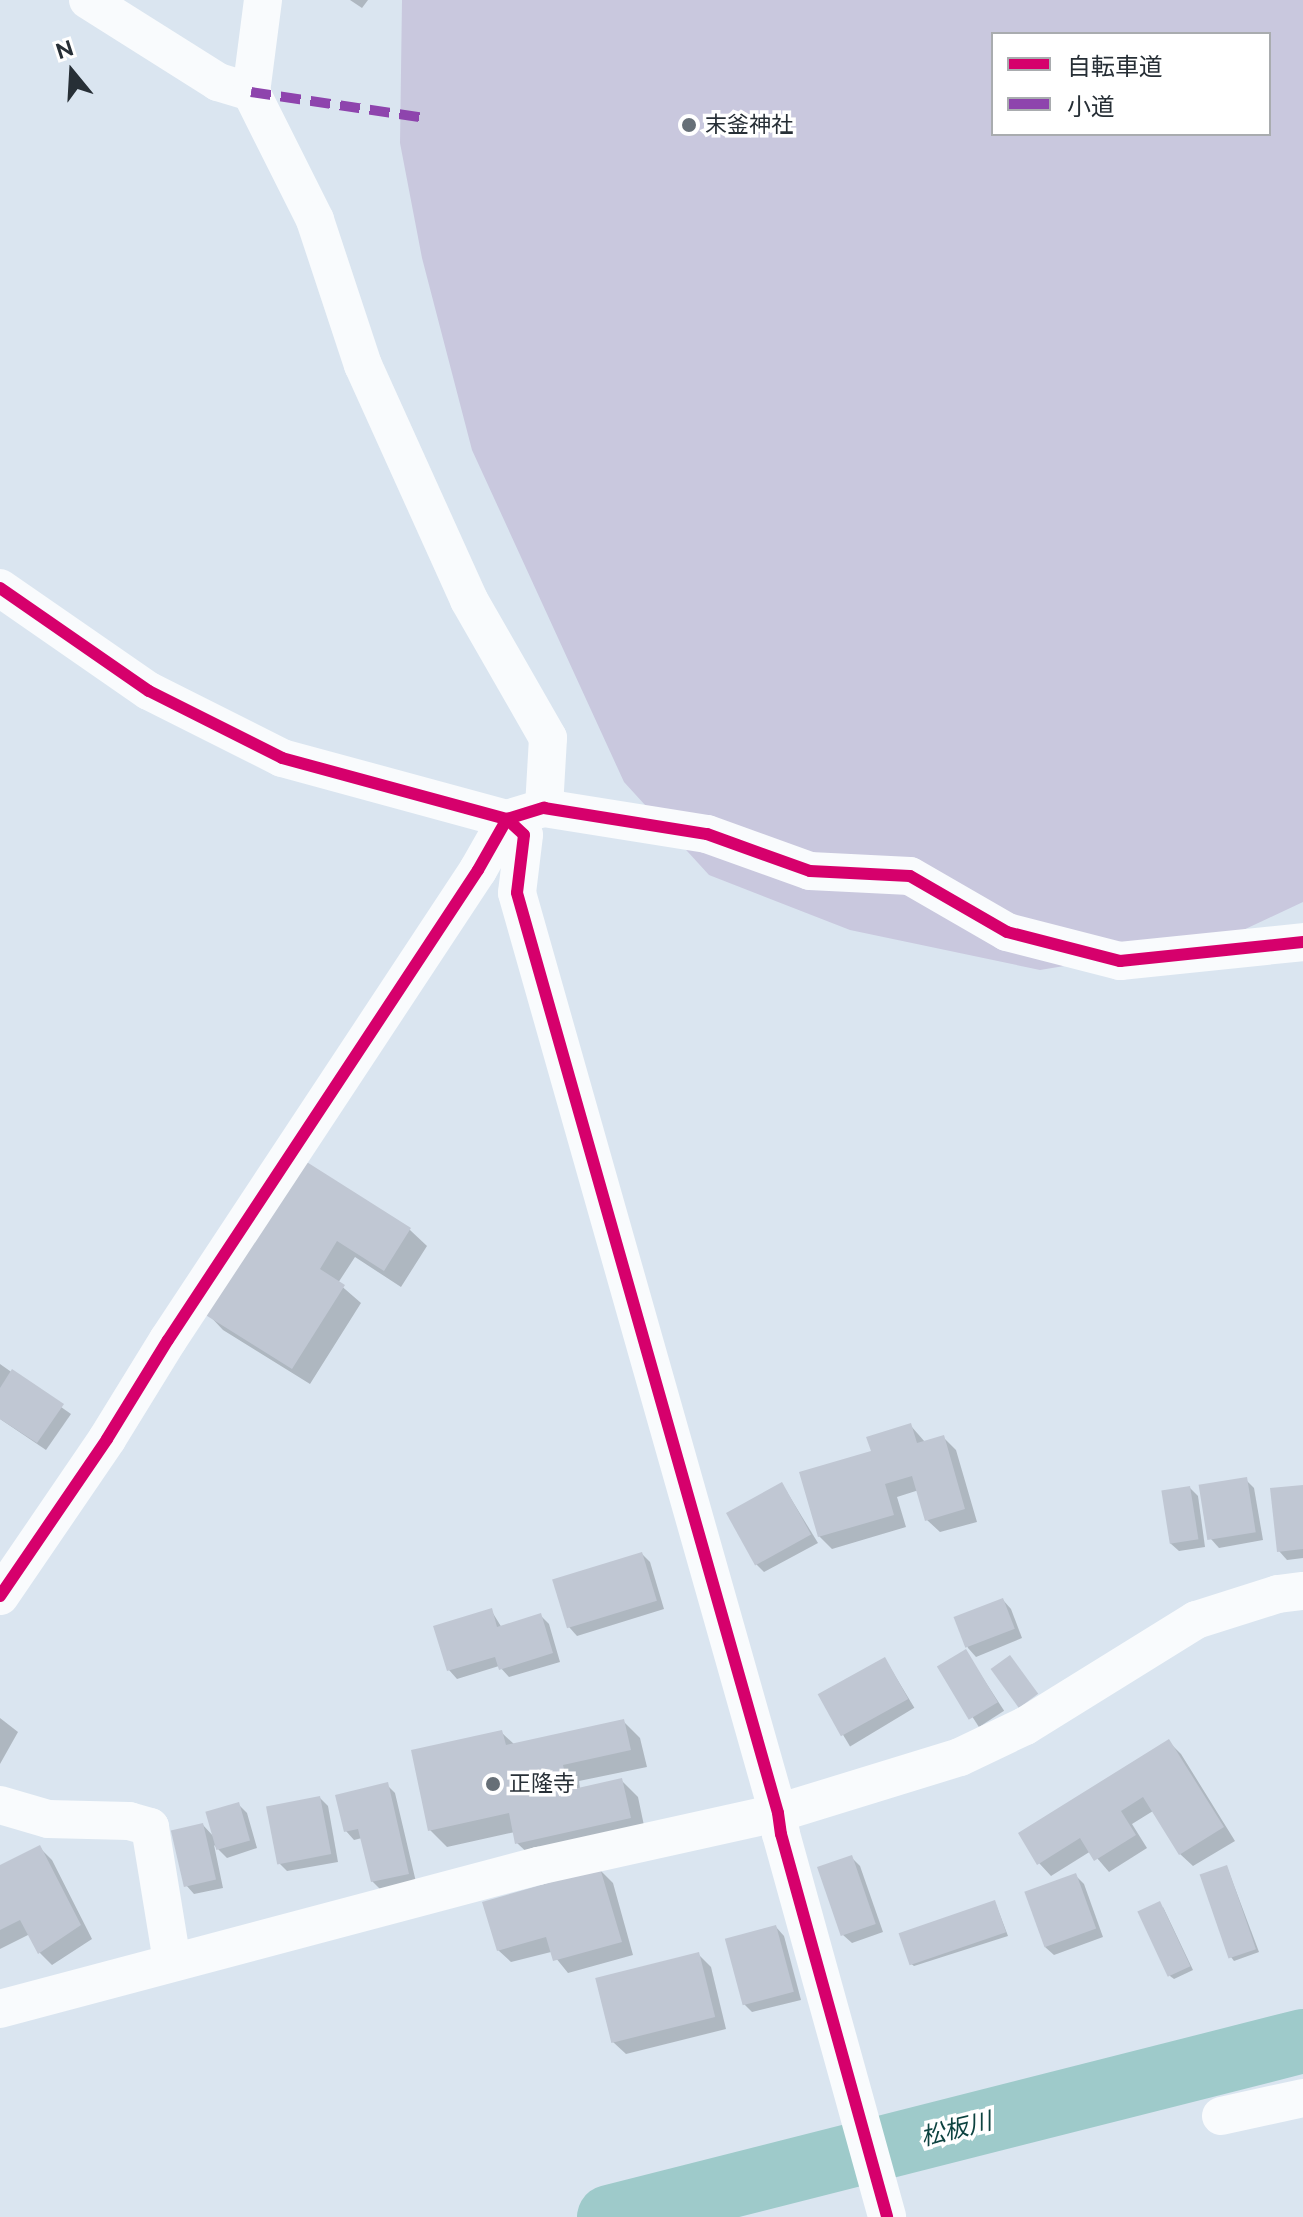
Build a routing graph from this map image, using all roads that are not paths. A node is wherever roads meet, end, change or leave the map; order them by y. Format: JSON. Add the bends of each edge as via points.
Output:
{"nodes":[{"id":1,"x":88,"y":0,"type":"edge"},
{"id":2,"x":263,"y":0,"type":"edge"},
{"id":3,"x":251,"y":92,"type":"junction"},
{"id":4,"x":0,"y":588,"type":"edge"},
{"id":5,"x":544,"y":808,"type":"junction"},
{"id":6,"x":507,"y":819,"type":"junction"},
{"id":7,"x":1303,"y":942,"type":"edge"},
{"id":8,"x":1303,"y":1591,"type":"edge"},
{"id":9,"x":0,"y":1596,"type":"edge"},
{"id":10,"x":0,"y":1805,"type":"edge"},
{"id":11,"x":778,"y":1813,"type":"junction"},
{"id":12,"x":172,"y":1962,"type":"junction"},
{"id":13,"x":0,"y":2009,"type":"edge"},
{"id":14,"x":1303,"y":2098,"type":"edge"},
{"id":15,"x":1221,"y":2116,"type":"dead end"},
{"id":16,"x":884,"y":2207,"type":"edge"}],
"edges":[{"from":1,"to":3,"type":"street","via":[[218,82]]},
{"from":2,"to":3,"type":"street"},
{"from":3,"to":5,"type":"street","via":[[315,220],[363,365],[469,600],[548,738]]},
{"from":4,"to":6,"type":"street","via":[[149,691],[282,758]]},
{"from":5,"to":6,"type":"street"},
{"from":5,"to":7,"type":"street","via":[[707,834],[810,871],[910,876],[1007,932],[1120,961]]},
{"from":6,"to":9,"type":"street"},
{"from":6,"to":11,"type":"street","via":[[524,835],[517,893]]},
{"from":8,"to":11,"type":"street","via":[[1196,1620],[1025,1726],[960,1757]]},
{"from":10,"to":12,"type":"street","via":[[48,1819],[129,1821],[150,1827]]},
{"from":11,"to":12,"type":"street","via":[[538,1866]]},
{"from":11,"to":16,"type":"street"},
{"from":12,"to":13,"type":"street"},
{"from":14,"to":15,"type":"street"}]}
